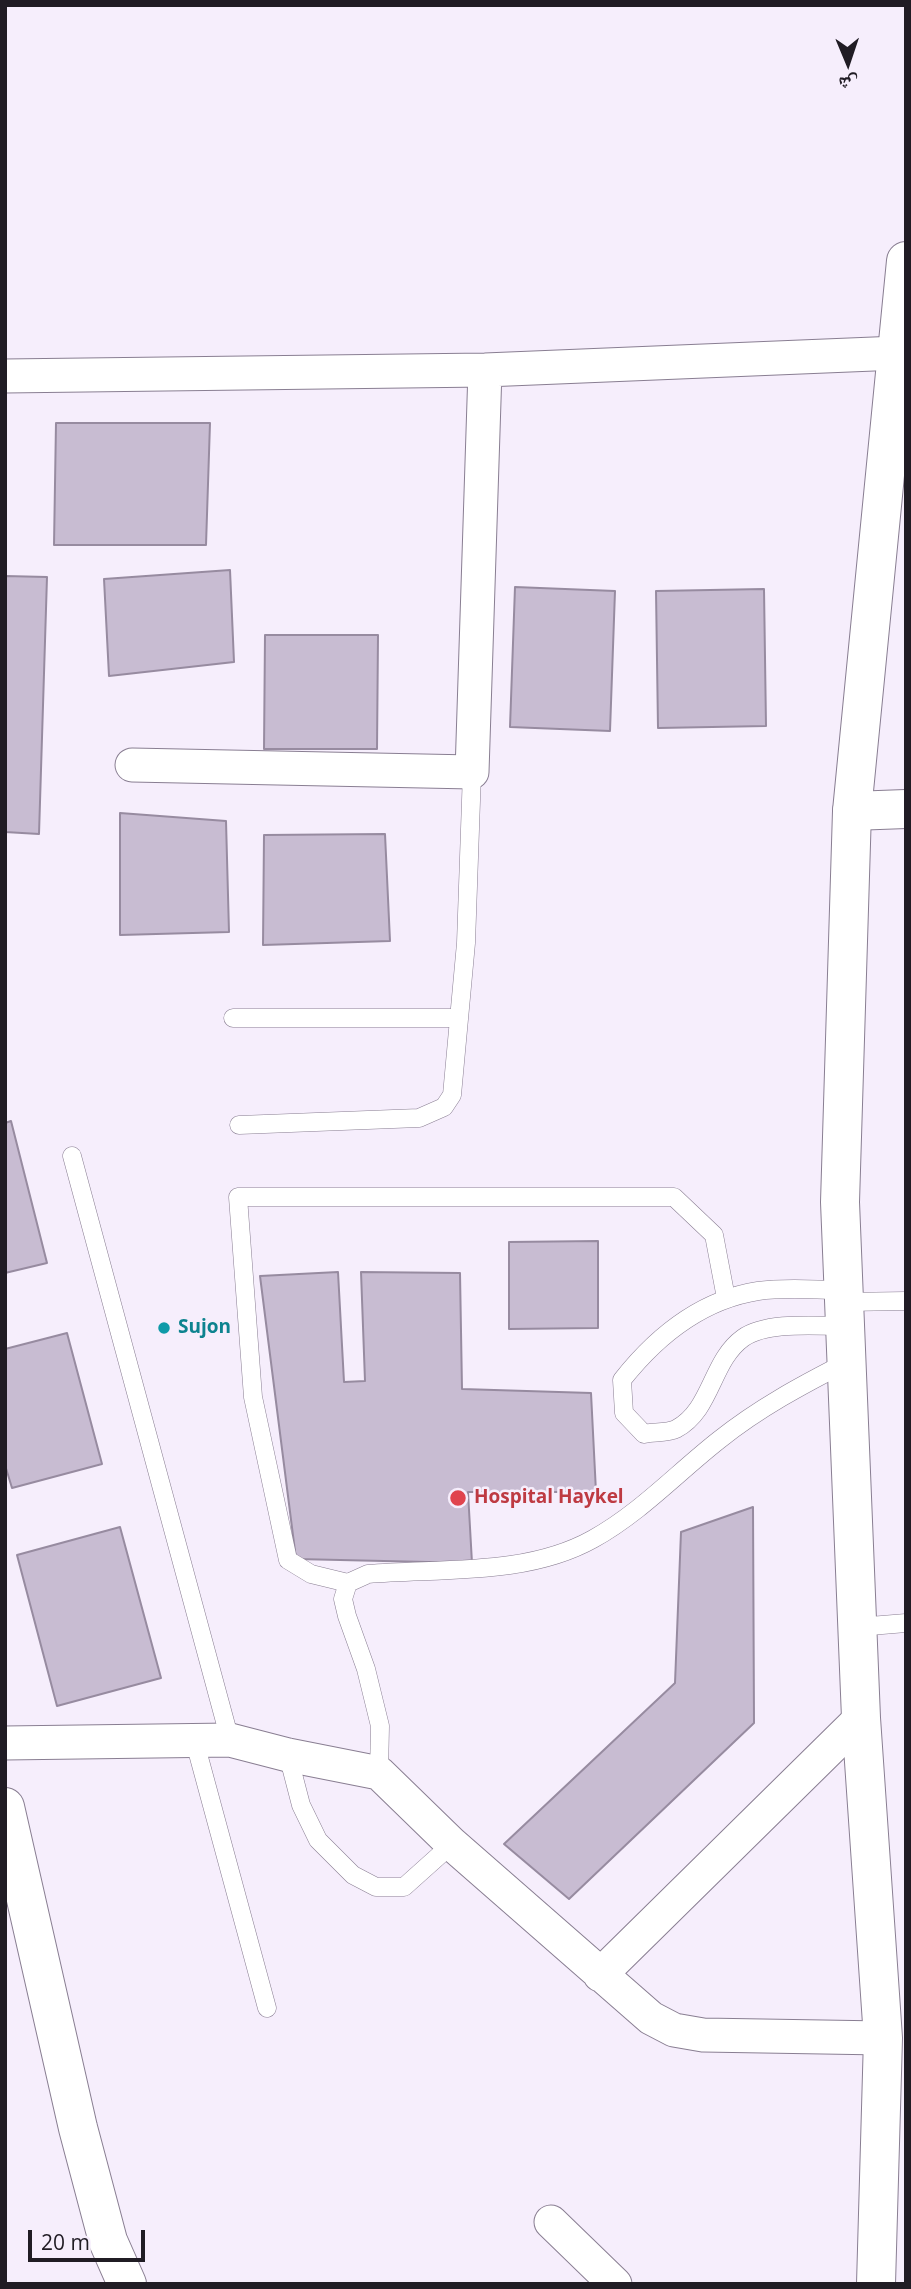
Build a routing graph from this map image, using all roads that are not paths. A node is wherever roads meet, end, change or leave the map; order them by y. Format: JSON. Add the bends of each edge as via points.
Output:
{"nodes":[{"id":1,"x":906,"y":261,"type":"edge"},
{"id":2,"x":898,"y":353,"type":"junction"},
{"id":3,"x":485,"y":370,"type":"junction"},
{"id":4,"x":5,"y":376,"type":"edge"},
{"id":5,"x":132,"y":765,"type":"dead end"},
{"id":6,"x":472,"y":772,"type":"junction"},
{"id":7,"x":906,"y":809,"type":"edge"},
{"id":8,"x":852,"y":811,"type":"junction"},
{"id":9,"x":233,"y":1018,"type":"dead end"},
{"id":10,"x":459,"y":1018,"type":"junction"},
{"id":11,"x":239,"y":1125,"type":"dead end"},
{"id":12,"x":72,"y":1156,"type":"dead end"},
{"id":13,"x":726,"y":1298,"type":"junction"},
{"id":14,"x":906,"y":1301,"type":"edge"},
{"id":15,"x":845,"y":1320,"type":"junction"},
{"id":16,"x":348,"y":1583,"type":"junction"},
{"id":17,"x":906,"y":1623,"type":"edge"},
{"id":18,"x":858,"y":1626,"type":"junction"},
{"id":19,"x":861,"y":1718,"type":"junction"},
{"id":20,"x":194,"y":1738,"type":"junction"},
{"id":21,"x":230,"y":1740,"type":"junction"},
{"id":22,"x":5,"y":1743,"type":"edge"},
{"id":23,"x":288,"y":1755,"type":"junction"},
{"id":24,"x":379,"y":1773,"type":"junction"},
{"id":25,"x":5,"y":1807,"type":"edge"},
{"id":26,"x":452,"y":1844,"type":"junction"},
{"id":27,"x":600,"y":1975,"type":"junction"},
{"id":28,"x":267,"y":2008,"type":"dead end"},
{"id":29,"x":883,"y":2038,"type":"junction"},
{"id":30,"x":551,"y":2222,"type":"dead end"},
{"id":31,"x":127,"y":2284,"type":"edge"},
{"id":32,"x":615,"y":2284,"type":"edge"},
{"id":33,"x":876,"y":2284,"type":"edge"}],
"edges":[{"from":1,"to":2,"type":"main road"},
{"from":2,"to":3,"type":"street"},
{"from":2,"to":8,"type":"main road"},
{"from":3,"to":4,"type":"street"},
{"from":3,"to":6,"type":"street"},
{"from":5,"to":6,"type":"street"},
{"from":6,"to":10,"type":"lane"},
{"from":7,"to":8,"type":"main road"},
{"from":8,"to":15,"type":"main road","via":[[840,1202]]},
{"from":9,"to":10,"type":"lane"},
{"from":10,"to":11,"type":"lane","via":[[452,1095],[433,1114],[399,1120]]},
{"from":12,"to":21,"type":"lane"},
{"from":13,"to":15,"type":"lane","via":[[760,1291]]},
{"from":13,"to":15,"type":"lane","via":[[647,1349],[622,1380],[624,1413],[644,1434],[676,1429],[685,1421],[702,1404],[720,1363],[744,1337],[778,1326]]},
{"from":13,"to":16,"type":"lane","via":[[713,1236],[674,1197],[238,1197],[253,1397],[288,1560],[311,1574]]},
{"from":14,"to":15,"type":"lane"},
{"from":15,"to":16,"type":"lane","via":[[784,1394],[592,1540],[544,1558],[506,1565],[368,1574]]},
{"from":15,"to":18,"type":"main road"},
{"from":16,"to":24,"type":"lane","via":[[343,1599],[380,1726]]},
{"from":17,"to":18,"type":"lane"},
{"from":18,"to":19,"type":"main road"},
{"from":19,"to":27,"type":"street"},
{"from":19,"to":29,"type":"main road"},
{"from":20,"to":21,"type":"street"},
{"from":20,"to":22,"type":"street"},
{"from":20,"to":28,"type":"lane"},
{"from":21,"to":23,"type":"street"},
{"from":23,"to":24,"type":"street"},
{"from":23,"to":26,"type":"lane","via":[[301,1805],[318,1840],[353,1875],[376,1887],[404,1887]]},
{"from":24,"to":26,"type":"street"},
{"from":25,"to":31,"type":"main road","via":[[81,2141],[108,2241]]},
{"from":26,"to":27,"type":"street"},
{"from":27,"to":29,"type":"street","via":[[651,2018],[674,2030],[703,2035]]},
{"from":29,"to":33,"type":"main road"},
{"from":30,"to":32,"type":"street"}]}
